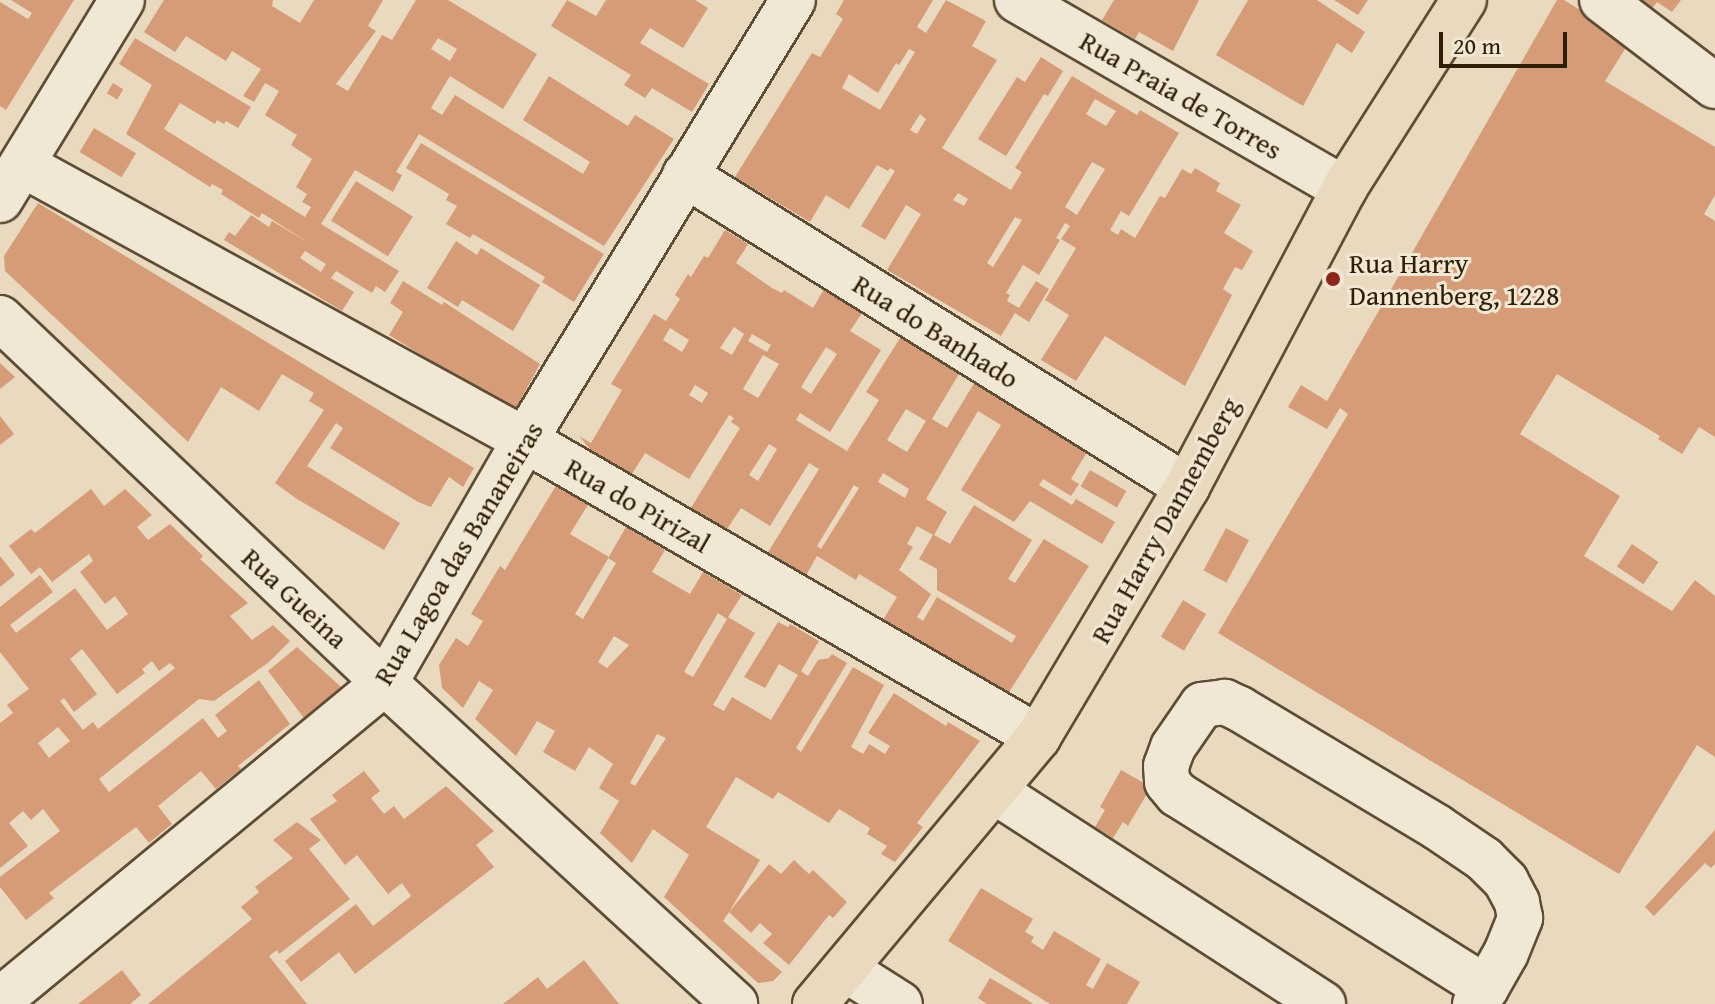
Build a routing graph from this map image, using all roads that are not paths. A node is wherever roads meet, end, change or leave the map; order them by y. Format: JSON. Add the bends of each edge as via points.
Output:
{"nodes":[{"id":1,"x":122,"y":0,"type":"edge"},
{"id":2,"x":793,"y":0,"type":"edge"},
{"id":3,"x":1017,"y":0,"type":"edge"},
{"id":4,"x":1464,"y":0,"type":"edge"},
{"id":5,"x":1602,"y":0,"type":"edge"},
{"id":6,"x":1715,"y":86,"type":"edge"},
{"id":7,"x":685,"y":175,"type":"junction"},
{"id":8,"x":11,"y":182,"type":"edge"},
{"id":9,"x":1344,"y":189,"type":"junction"},
{"id":10,"x":0,"y":318,"type":"edge"},
{"id":11,"x":525,"y":440,"type":"junction"},
{"id":12,"x":1187,"y":487,"type":"junction"},
{"id":13,"x":385,"y":683,"type":"junction"},
{"id":14,"x":1038,"y":737,"type":"junction"},
{"id":15,"x":994,"y":791,"type":"junction"},
{"id":16,"x":845,"y":969,"type":"junction"},
{"id":17,"x":1481,"y":996,"type":"edge"},
{"id":18,"x":0,"y":1000,"type":"edge"},
{"id":19,"x":735,"y":1004,"type":"edge"},
{"id":20,"x":815,"y":1004,"type":"edge"},
{"id":21,"x":900,"y":1004,"type":"edge"},
{"id":22,"x":1323,"y":1004,"type":"edge"}],
"edges":[{"from":1,"to":8,"type":"street"},
{"from":2,"to":7,"type":"street","name":"Rua Lagoa das Bananeiras"},
{"from":3,"to":9,"type":"street","name":"Rua Praia de Torres"},
{"from":4,"to":9,"type":"main road","name":"Rua Harry Dannemberg"},
{"from":5,"to":6,"type":"street"},
{"from":7,"to":11,"type":"street","name":"Rua Lagoa das Bananeiras"},
{"from":7,"to":12,"type":"street","name":"Rua do Banhado"},
{"from":8,"to":11,"type":"street","name":"Rua do Pirizal"},
{"from":9,"to":12,"type":"main road","name":"Rua Harry Dannemberg"},
{"from":10,"to":13,"type":"street","name":"Rua Gueina"},
{"from":11,"to":13,"type":"street","name":"Rua Lagoa das Bananeiras"},
{"from":11,"to":14,"type":"street","name":"Rua do Pirizal"},
{"from":12,"to":14,"type":"main road","name":"Rua Harry Dannemberg"},
{"from":13,"to":18,"type":"street","name":"Rua Lagoa das Bananeiras"},
{"from":13,"to":19,"type":"street","name":"Rua Gueina"},
{"from":14,"to":15,"type":"main road","name":"Rua Harry Dannemberg"},
{"from":15,"to":16,"type":"main road","name":"Rua Harry Dannemberg"},
{"from":15,"to":22,"type":"street"},
{"from":16,"to":20,"type":"main road","name":"Rua Harry Dannemberg"},
{"from":16,"to":21,"type":"street"},
{"from":17,"to":17,"type":"street","via":[[1177,794],[1167,782],[1166,766],[1202,705],[1225,702],[1240,709],[1484,859],[1506,881],[1520,918]]}]}
